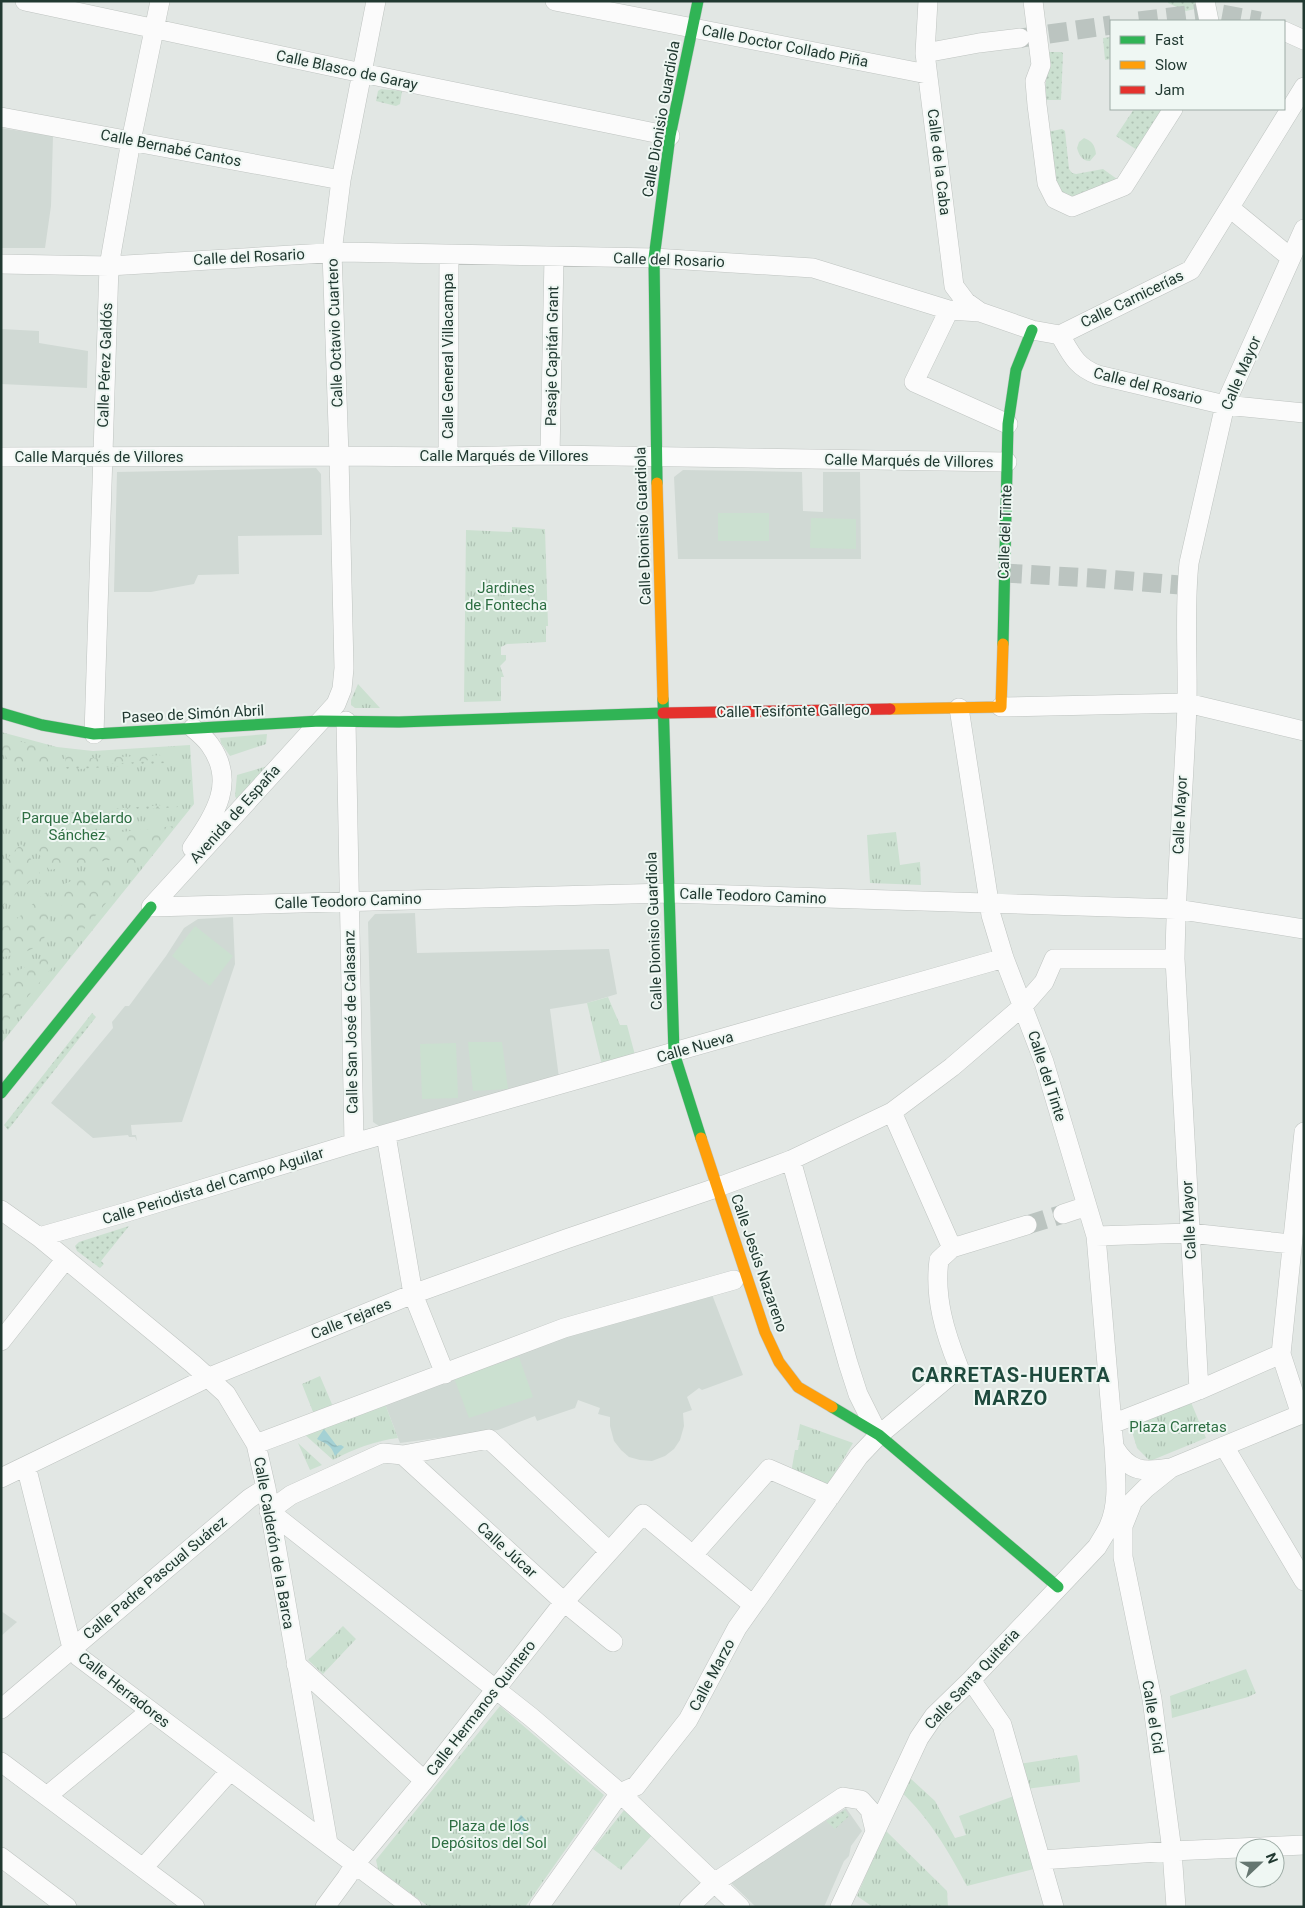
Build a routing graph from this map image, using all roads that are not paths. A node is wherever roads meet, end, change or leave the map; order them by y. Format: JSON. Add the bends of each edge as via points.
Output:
{"nodes":[{"id":1,"x":25,"y":1,"type":"edge"},
{"id":2,"x":160,"y":1,"type":"edge"},
{"id":3,"x":376,"y":1,"type":"edge"},
{"id":4,"x":555,"y":1,"type":"edge"},
{"id":5,"x":698,"y":1,"type":"edge"},
{"id":6,"x":928,"y":1,"type":"edge"},
{"id":7,"x":1033,"y":1,"type":"edge"},
{"id":8,"x":1204,"y":1,"type":"edge"},
{"id":9,"x":1209,"y":20,"type":"edge"},
{"id":10,"x":155,"y":28,"type":"junction"},
{"id":11,"x":693,"y":28,"type":"junction"},
{"id":12,"x":1285,"y":31,"type":"edge"},
{"id":13,"x":1020,"y":38,"type":"tunnel mouth"},
{"id":14,"x":1304,"y":40,"type":"edge"},
{"id":15,"x":925,"y":53,"type":"junction"},
{"id":16,"x":362,"y":73,"type":"junction"},
{"id":17,"x":928,"y":74,"type":"junction"},
{"id":18,"x":1304,"y":87,"type":"edge"},
{"id":19,"x":1172,"y":110,"type":"edge"},
{"id":20,"x":1,"y":117,"type":"edge"},
{"id":21,"x":670,"y":136,"type":"junction"},
{"id":22,"x":131,"y":141,"type":"junction"},
{"id":23,"x":341,"y":180,"type":"junction"},
{"id":24,"x":1230,"y":208,"type":"junction"},
{"id":25,"x":1304,"y":229,"type":"edge"},
{"id":26,"x":332,"y":252,"type":"junction"},
{"id":27,"x":449,"y":255,"type":"junction"},
{"id":28,"x":554,"y":257,"type":"junction"},
{"id":29,"x":654,"y":258,"type":"junction"},
{"id":30,"x":1291,"y":258,"type":"junction"},
{"id":31,"x":1,"y":264,"type":"edge"},
{"id":32,"x":109,"y":266,"type":"junction"},
{"id":33,"x":949,"y":310,"type":"junction"},
{"id":34,"x":980,"y":312,"type":"junction"},
{"id":35,"x":1032,"y":330,"type":"junction"},
{"id":36,"x":1060,"y":335,"type":"junction"},
{"id":37,"x":1225,"y":405,"type":"junction"},
{"id":38,"x":1304,"y":413,"type":"edge"},
{"id":39,"x":1008,"y":424,"type":"junction"},
{"id":40,"x":550,"y":455,"type":"junction"},
{"id":41,"x":340,"y":456,"type":"junction"},
{"id":42,"x":1,"y":457,"type":"edge"},
{"id":43,"x":448,"y":457,"type":"junction"},
{"id":44,"x":656,"y":457,"type":"junction"},
{"id":45,"x":102,"y":458,"type":"junction"},
{"id":46,"x":1007,"y":462,"type":"junction"},
{"id":47,"x":344,"y":668,"type":"joint"},
{"id":48,"x":1187,"y":703,"type":"junction"},
{"id":49,"x":1000,"y":707,"type":"junction"},
{"id":50,"x":959,"y":708,"type":"junction"},
{"id":51,"x":1,"y":713,"type":"edge"},
{"id":52,"x":664,"y":714,"type":"junction"},
{"id":53,"x":320,"y":721,"type":"junction"},
{"id":54,"x":346,"y":721,"type":"junction"},
{"id":55,"x":193,"y":728,"type":"junction"},
{"id":56,"x":1304,"y":731,"type":"edge"},
{"id":57,"x":94,"y":734,"type":"junction"},
{"id":58,"x":668,"y":893,"type":"junction"},
{"id":59,"x":350,"y":901,"type":"junction"},
{"id":60,"x":988,"y":904,"type":"junction"},
{"id":61,"x":151,"y":907,"type":"junction"},
{"id":62,"x":1176,"y":909,"type":"junction"},
{"id":63,"x":1304,"y":929,"type":"edge"},
{"id":64,"x":1004,"y":958,"type":"junction"},
{"id":65,"x":1175,"y":959,"type":"junction"},
{"id":66,"x":1023,"y":1006,"type":"junction"},
{"id":67,"x":674,"y":1053,"type":"junction"},
{"id":68,"x":1,"y":1093,"type":"edge"},
{"id":69,"x":892,"y":1112,"type":"junction"},
{"id":70,"x":1304,"y":1132,"type":"edge"},
{"id":71,"x":386,"y":1135,"type":"junction"},
{"id":72,"x":354,"y":1144,"type":"junction"},
{"id":73,"x":791,"y":1160,"type":"junction"},
{"id":74,"x":1087,"y":1206,"type":"junction"},
{"id":75,"x":1,"y":1210,"type":"edge"},
{"id":76,"x":1063,"y":1214,"type":"tunnel mouth"},
{"id":77,"x":1027,"y":1225,"type":"tunnel mouth"},
{"id":78,"x":1190,"y":1233,"type":"junction"},
{"id":79,"x":1096,"y":1236,"type":"junction"},
{"id":80,"x":39,"y":1237,"type":"junction"},
{"id":81,"x":1291,"y":1244,"type":"junction"},
{"id":82,"x":952,"y":1248,"type":"junction"},
{"id":83,"x":66,"y":1260,"type":"junction"},
{"id":84,"x":734,"y":1280,"type":"dead end"},
{"id":85,"x":413,"y":1294,"type":"junction"},
{"id":86,"x":1,"y":1341,"type":"edge"},
{"id":87,"x":1281,"y":1354,"type":"junction"},
{"id":88,"x":445,"y":1374,"type":"junction"},
{"id":89,"x":207,"y":1378,"type":"junction"},
{"id":90,"x":1199,"y":1390,"type":"junction"},
{"id":91,"x":1302,"y":1414,"type":"edge"},
{"id":92,"x":1112,"y":1424,"type":"junction"},
{"id":93,"x":879,"y":1435,"type":"junction"},
{"id":94,"x":256,"y":1444,"type":"junction"},
{"id":95,"x":1224,"y":1446,"type":"junction"},
{"id":96,"x":1114,"y":1447,"type":"junction"},
{"id":97,"x":403,"y":1455,"type":"junction"},
{"id":98,"x":26,"y":1466,"type":"junction"},
{"id":99,"x":1171,"y":1468,"type":"junction"},
{"id":100,"x":1,"y":1478,"type":"edge"},
{"id":101,"x":266,"y":1488,"type":"junction"},
{"id":102,"x":831,"y":1496,"type":"junction"},
{"id":103,"x":269,"y":1511,"type":"junction"},
{"id":104,"x":1097,"y":1547,"type":"junction"},
{"id":105,"x":609,"y":1551,"type":"junction"},
{"id":106,"x":693,"y":1555,"type":"junction"},
{"id":107,"x":1123,"y":1556,"type":"junction"},
{"id":108,"x":1304,"y":1581,"type":"edge"},
{"id":109,"x":1058,"y":1587,"type":"junction"},
{"id":110,"x":564,"y":1602,"type":"junction"},
{"id":111,"x":753,"y":1605,"type":"junction"},
{"id":112,"x":613,"y":1642,"type":"dead end"},
{"id":113,"x":72,"y":1648,"type":"junction"},
{"id":114,"x":296,"y":1664,"type":"junction"},
{"id":115,"x":971,"y":1680,"type":"junction"},
{"id":116,"x":496,"y":1690,"type":"junction"},
{"id":117,"x":1,"y":1709,"type":"edge"},
{"id":118,"x":150,"y":1711,"type":"junction"},
{"id":119,"x":1,"y":1762,"type":"edge"},
{"id":120,"x":230,"y":1771,"type":"junction"},
{"id":121,"x":417,"y":1774,"type":"dead end"},
{"id":122,"x":620,"y":1793,"type":"junction"},
{"id":123,"x":47,"y":1796,"type":"junction"},
{"id":124,"x":874,"y":1831,"type":"junction"},
{"id":125,"x":328,"y":1843,"type":"junction"},
{"id":126,"x":1304,"y":1845,"type":"edge"},
{"id":127,"x":1172,"y":1851,"type":"junction"},
{"id":128,"x":3,"y":1859,"type":"edge"},
{"id":129,"x":1041,"y":1860,"type":"junction"},
{"id":130,"x":355,"y":1864,"type":"junction"},
{"id":131,"x":142,"y":1868,"type":"junction"},
{"id":132,"x":714,"y":1883,"type":"junction"},
{"id":133,"x":67,"y":1907,"type":"edge"},
{"id":134,"x":195,"y":1907,"type":"edge"},
{"id":135,"x":325,"y":1907,"type":"edge"},
{"id":136,"x":412,"y":1907,"type":"edge"},
{"id":137,"x":539,"y":1907,"type":"edge"},
{"id":138,"x":689,"y":1907,"type":"edge"},
{"id":139,"x":740,"y":1907,"type":"edge"},
{"id":140,"x":840,"y":1907,"type":"edge"},
{"id":141,"x":1054,"y":1907,"type":"edge"},
{"id":142,"x":1176,"y":1907,"type":"edge"}],
"edges":[{"from":1,"to":10,"type":"street","name":"Calle Blasco de Garay"},
{"from":2,"to":10,"type":"street","name":"Calle Pérez Galdós"},
{"from":3,"to":16,"type":"street","name":"Calle Octavio Cuartero"},
{"from":4,"to":11,"type":"street","name":"Calle Doctor Collado Piña"},
{"from":5,"to":11,"type":"street","name":"Calle Dionisio Guardiola"},
{"from":6,"to":15,"type":"street","name":"Calle de la Caba"},
{"from":7,"to":19,"type":"street","via":[[1041,66],[1035,82],[1037,105],[1047,183],[1055,200],[1072,207],[1124,186]]},
{"from":8,"to":9,"type":"street"},
{"from":10,"to":16,"type":"street","name":"Calle Blasco de Garay"},
{"from":10,"to":22,"type":"street","name":"Calle Pérez Galdós"},
{"from":11,"to":17,"type":"street","name":"Calle Doctor Collado Piña"},
{"from":11,"to":21,"type":"street","name":"Calle Dionisio Guardiola"},
{"from":12,"to":14,"type":"street"},
{"from":13,"to":15,"type":"street"},
{"from":15,"to":17,"type":"street","name":"Calle de la Caba"},
{"from":16,"to":21,"type":"street","name":"Calle Blasco de Garay"},
{"from":16,"to":23,"type":"street","name":"Calle Octavio Cuartero"},
{"from":17,"to":34,"type":"street","name":"Calle de la Caba","via":[[954,286],[966,302]]},
{"from":18,"to":24,"type":"street","name":"Calle Carnicerías"},
{"from":20,"to":22,"type":"street","name":"Calle Bernabé Cantos"},
{"from":21,"to":29,"type":"street","name":"Calle Dionisio Guardiola"},
{"from":22,"to":23,"type":"street","name":"Calle Bernabé Cantos"},
{"from":22,"to":32,"type":"street","name":"Calle Pérez Galdós"},
{"from":23,"to":26,"type":"street","name":"Calle Octavio Cuartero"},
{"from":24,"to":30,"type":"street"},
{"from":24,"to":36,"type":"street","name":"Calle Carnicerías","via":[[1191,270]]},
{"from":25,"to":30,"type":"street","name":"Calle Mayor"},
{"from":26,"to":27,"type":"street","name":"Calle del Rosario"},
{"from":26,"to":32,"type":"street","name":"Calle del Rosario"},
{"from":26,"to":41,"type":"street","name":"Calle Octavio Cuartero"},
{"from":27,"to":28,"type":"street","name":"Calle del Rosario"},
{"from":27,"to":43,"type":"street","name":"Calle General Villacampa"},
{"from":28,"to":29,"type":"street","name":"Calle del Rosario"},
{"from":28,"to":40,"type":"street","name":"Pasaje Capitán Grant"},
{"from":29,"to":33,"type":"street","name":"Calle del Rosario","via":[[813,268]]},
{"from":29,"to":44,"type":"street","name":"Calle Dionisio Guardiola"},
{"from":30,"to":37,"type":"street","name":"Calle Mayor"},
{"from":31,"to":32,"type":"street","name":"Calle del Rosario"},
{"from":32,"to":45,"type":"street","name":"Calle Pérez Galdós"},
{"from":33,"to":34,"type":"street","name":"Calle del Rosario"},
{"from":33,"to":39,"type":"street","via":[[914,382]]},
{"from":34,"to":35,"type":"street","name":"Calle del Rosario"},
{"from":35,"to":36,"type":"street","name":"Calle del Rosario"},
{"from":35,"to":39,"type":"street","name":"Calle del Tinte","via":[[1016,370]]},
{"from":36,"to":37,"type":"street","name":"Calle del Rosario","via":[[1086,370]]},
{"from":37,"to":38,"type":"street","name":"Calle del Rosario"},
{"from":37,"to":48,"type":"street","name":"Calle Mayor","via":[[1183,586]]},
{"from":39,"to":46,"type":"street","name":"Calle del Tinte"},
{"from":40,"to":43,"type":"street","name":"Calle Marqués de Villores"},
{"from":40,"to":44,"type":"street","name":"Calle Marqués de Villores"},
{"from":41,"to":43,"type":"street","name":"Calle Marqués de Villores"},
{"from":41,"to":45,"type":"street","name":"Calle Marqués de Villores"},
{"from":41,"to":47,"type":"street","name":"Calle Octavio Cuartero"},
{"from":42,"to":45,"type":"street","name":"Calle Marqués de Villores"},
{"from":44,"to":46,"type":"street","name":"Calle Marqués de Villores"},
{"from":44,"to":52,"type":"street","name":"Calle Dionisio Guardiola"},
{"from":45,"to":57,"type":"street","name":"Calle Pérez Galdós"},
{"from":46,"to":49,"type":"street","name":"Calle del Tinte"},
{"from":47,"to":53,"type":"street","name":"Avenida de España","via":[[342,689],[336,704]]},
{"from":48,"to":49,"type":"street","name":"Calle Tesifonte Gallego"},
{"from":48,"to":56,"type":"street","name":"Calle Tesifonte Gallego"},
{"from":48,"to":62,"type":"street","name":"Calle Mayor"},
{"from":49,"to":50,"type":"street","name":"Calle Tesifonte Gallego"},
{"from":50,"to":52,"type":"street","name":"Calle Tesifonte Gallego"},
{"from":50,"to":60,"type":"street","name":"Calle del Tinte"},
{"from":51,"to":57,"type":"street","name":"Paseo de Simón Abril","via":[[42,725]]},
{"from":52,"to":54,"type":"street","name":"Calle Tesifonte Gallego"},
{"from":52,"to":58,"type":"street","name":"Calle Dionisio Guardiola"},
{"from":53,"to":54,"type":"street","name":"Paseo de Simón Abril"},
{"from":53,"to":55,"type":"street","name":"Paseo de Simón Abril"},
{"from":53,"to":61,"type":"street","name":"Avenida de España"},
{"from":54,"to":59,"type":"street","name":"Calle San José de Calasanz"},
{"from":55,"to":57,"type":"street","name":"Paseo de Simón Abril"},
{"from":55,"to":61,"type":"street","name":"Avenida de España","via":[[209,744],[221,764],[221,799],[203,832]]},
{"from":58,"to":59,"type":"street","name":"Calle Teodoro Camino"},
{"from":58,"to":60,"type":"street","name":"Calle Teodoro Camino"},
{"from":58,"to":67,"type":"street","name":"Calle Dionisio Guardiola"},
{"from":59,"to":61,"type":"street","name":"Calle Teodoro Camino"},
{"from":59,"to":72,"type":"street","name":"Calle San José de Calasanz"},
{"from":60,"to":62,"type":"street","name":"Calle Teodoro Camino"},
{"from":60,"to":64,"type":"street","name":"Calle del Tinte"},
{"from":61,"to":68,"type":"street","name":"Avenida de España"},
{"from":62,"to":63,"type":"street","name":"Calle Teodoro Camino"},
{"from":62,"to":65,"type":"street","name":"Calle Mayor"},
{"from":64,"to":66,"type":"street","name":"Calle del Tinte"},
{"from":64,"to":67,"type":"street","name":"Calle Nueva"},
{"from":65,"to":66,"type":"street","name":"Calle Tejares","via":[[1054,959],[1044,982]]},
{"from":65,"to":78,"type":"street","name":"Calle Mayor"},
{"from":66,"to":69,"type":"street","name":"Calle Tejares","via":[[952,1067]]},
{"from":66,"to":74,"type":"street","name":"Calle del Tinte","via":[[1044,1062]]},
{"from":67,"to":71,"type":"street","name":"Calle Nueva"},
{"from":67,"to":93,"type":"street","name":"Calle Jesús Nazareno","via":[[749,1285],[779,1362],[798,1387]]},
{"from":69,"to":73,"type":"street","name":"Calle Tejares"},
{"from":69,"to":82,"type":"street"},
{"from":70,"to":81,"type":"street"},
{"from":71,"to":72,"type":"street","name":"Calle Periodista del Campo Aguilar"},
{"from":71,"to":85,"type":"street"},
{"from":72,"to":80,"type":"street","name":"Calle Periodista del Campo Aguilar"},
{"from":73,"to":85,"type":"street","name":"Calle Tejares"},
{"from":73,"to":93,"type":"street","via":[[848,1363],[858,1394]]},
{"from":74,"to":76,"type":"street"},
{"from":74,"to":79,"type":"street","name":"Calle del Tinte"},
{"from":75,"to":80,"type":"street","name":"Calle Calderón de la Barca"},
{"from":77,"to":82,"type":"street"},
{"from":78,"to":79,"type":"street"},
{"from":78,"to":81,"type":"street"},
{"from":78,"to":90,"type":"street","name":"Calle Mayor"},
{"from":79,"to":92,"type":"street","name":"Calle del Tinte"},
{"from":80,"to":83,"type":"street","name":"Calle Calderón de la Barca"},
{"from":81,"to":87,"type":"street"},
{"from":82,"to":93,"type":"street","name":"Calle Marzo","via":[[940,1260],[937,1291],[942,1320],[958,1368]]},
{"from":83,"to":86,"type":"street"},
{"from":83,"to":89,"type":"street","name":"Calle Calderón de la Barca"},
{"from":84,"to":88,"type":"street","via":[[564,1328]]},
{"from":85,"to":88,"type":"street"},
{"from":85,"to":89,"type":"street","name":"Calle Tejares"},
{"from":87,"to":90,"type":"street"},
{"from":87,"to":91,"type":"street"},
{"from":88,"to":94,"type":"street"},
{"from":89,"to":94,"type":"street","name":"Calle Calderón de la Barca","via":[[226,1394]]},
{"from":89,"to":98,"type":"street","name":"Calle Tejares"},
{"from":90,"to":92,"type":"street"},
{"from":91,"to":95,"type":"street"},
{"from":92,"to":96,"type":"street","name":"Calle del Tinte"},
{"from":93,"to":102,"type":"street","name":"Calle Marzo","via":[[859,1456]]},
{"from":93,"to":109,"type":"street","name":"Calle Jesús Nazareno"},
{"from":94,"to":101,"type":"street","name":"Calle Calderón de la Barca"},
{"from":95,"to":99,"type":"street"},
{"from":95,"to":108,"type":"street"},
{"from":96,"to":99,"type":"street","via":[[1134,1468],[1148,1471]]},
{"from":96,"to":104,"type":"street","name":"Calle del Tinte","via":[[1114,1509]]},
{"from":97,"to":103,"type":"street","via":[[383,1453],[366,1460],[291,1495]]},
{"from":97,"to":105,"type":"street","via":[[489,1439]]},
{"from":97,"to":110,"type":"street","name":"Calle Júcar"},
{"from":98,"to":100,"type":"street","name":"Calle Tejares"},
{"from":98,"to":113,"type":"street","name":"Calle Herradores"},
{"from":99,"to":107,"type":"street","name":"Calle el Cid","via":[[1133,1501],[1124,1526]]},
{"from":101,"to":103,"type":"street","name":"Calle Calderón de la Barca"},
{"from":101,"to":113,"type":"street","name":"Calle Padre Pascual Suárez"},
{"from":102,"to":106,"type":"street","via":[[770,1469]]},
{"from":102,"to":111,"type":"street","name":"Calle Marzo"},
{"from":103,"to":114,"type":"street","name":"Calle Calderón de la Barca"},
{"from":103,"to":116,"type":"street"},
{"from":104,"to":107,"type":"street","via":[[1109,1547]]},
{"from":104,"to":109,"type":"street","name":"Calle Santa Quiteria"},
{"from":105,"to":106,"type":"street","name":"Calle Hermanos Quintero","via":[[643,1514]]},
{"from":105,"to":110,"type":"street","name":"Calle Hermanos Quintero"},
{"from":106,"to":111,"type":"street"},
{"from":107,"to":127,"type":"street","name":"Calle el Cid","via":[[1152,1699]]},
{"from":109,"to":115,"type":"street","name":"Calle Santa Quiteria"},
{"from":110,"to":112,"type":"street","name":"Calle Júcar"},
{"from":110,"to":116,"type":"street","name":"Calle Hermanos Quintero"},
{"from":111,"to":122,"type":"street","name":"Calle Marzo","via":[[737,1628],[688,1720],[636,1786]]},
{"from":113,"to":117,"type":"street","name":"Calle Padre Pascual Suárez"},
{"from":113,"to":118,"type":"street","name":"Calle Herradores","via":[[79,1657]]},
{"from":114,"to":121,"type":"street"},
{"from":114,"to":125,"type":"street","name":"Calle Calderón de la Barca"},
{"from":115,"to":124,"type":"street","name":"Calle Santa Quiteria","via":[[934,1716],[919,1738]]},
{"from":115,"to":129,"type":"street","via":[[1002,1725]]},
{"from":116,"to":122,"type":"street"},
{"from":116,"to":130,"type":"street","name":"Calle Hermanos Quintero"},
{"from":118,"to":120,"type":"street","name":"Calle Herradores"},
{"from":118,"to":123,"type":"street"},
{"from":119,"to":123,"type":"street"},
{"from":120,"to":125,"type":"street","name":"Calle Herradores"},
{"from":120,"to":131,"type":"street"},
{"from":122,"to":132,"type":"street"},
{"from":122,"to":137,"type":"street","name":"Calle Marzo"},
{"from":123,"to":131,"type":"street"},
{"from":124,"to":132,"type":"street","via":[[870,1810],[861,1800],[843,1797]]},
{"from":124,"to":140,"type":"street","name":"Calle Santa Quiteria"},
{"from":125,"to":130,"type":"street"},
{"from":126,"to":127,"type":"street"},
{"from":127,"to":129,"type":"street"},
{"from":127,"to":142,"type":"street","name":"Calle el Cid"},
{"from":128,"to":133,"type":"street"},
{"from":129,"to":141,"type":"street"},
{"from":130,"to":135,"type":"street","name":"Calle Hermanos Quintero"},
{"from":130,"to":136,"type":"street"},
{"from":131,"to":134,"type":"street"},
{"from":132,"to":138,"type":"street"},
{"from":132,"to":139,"type":"street"}]}
